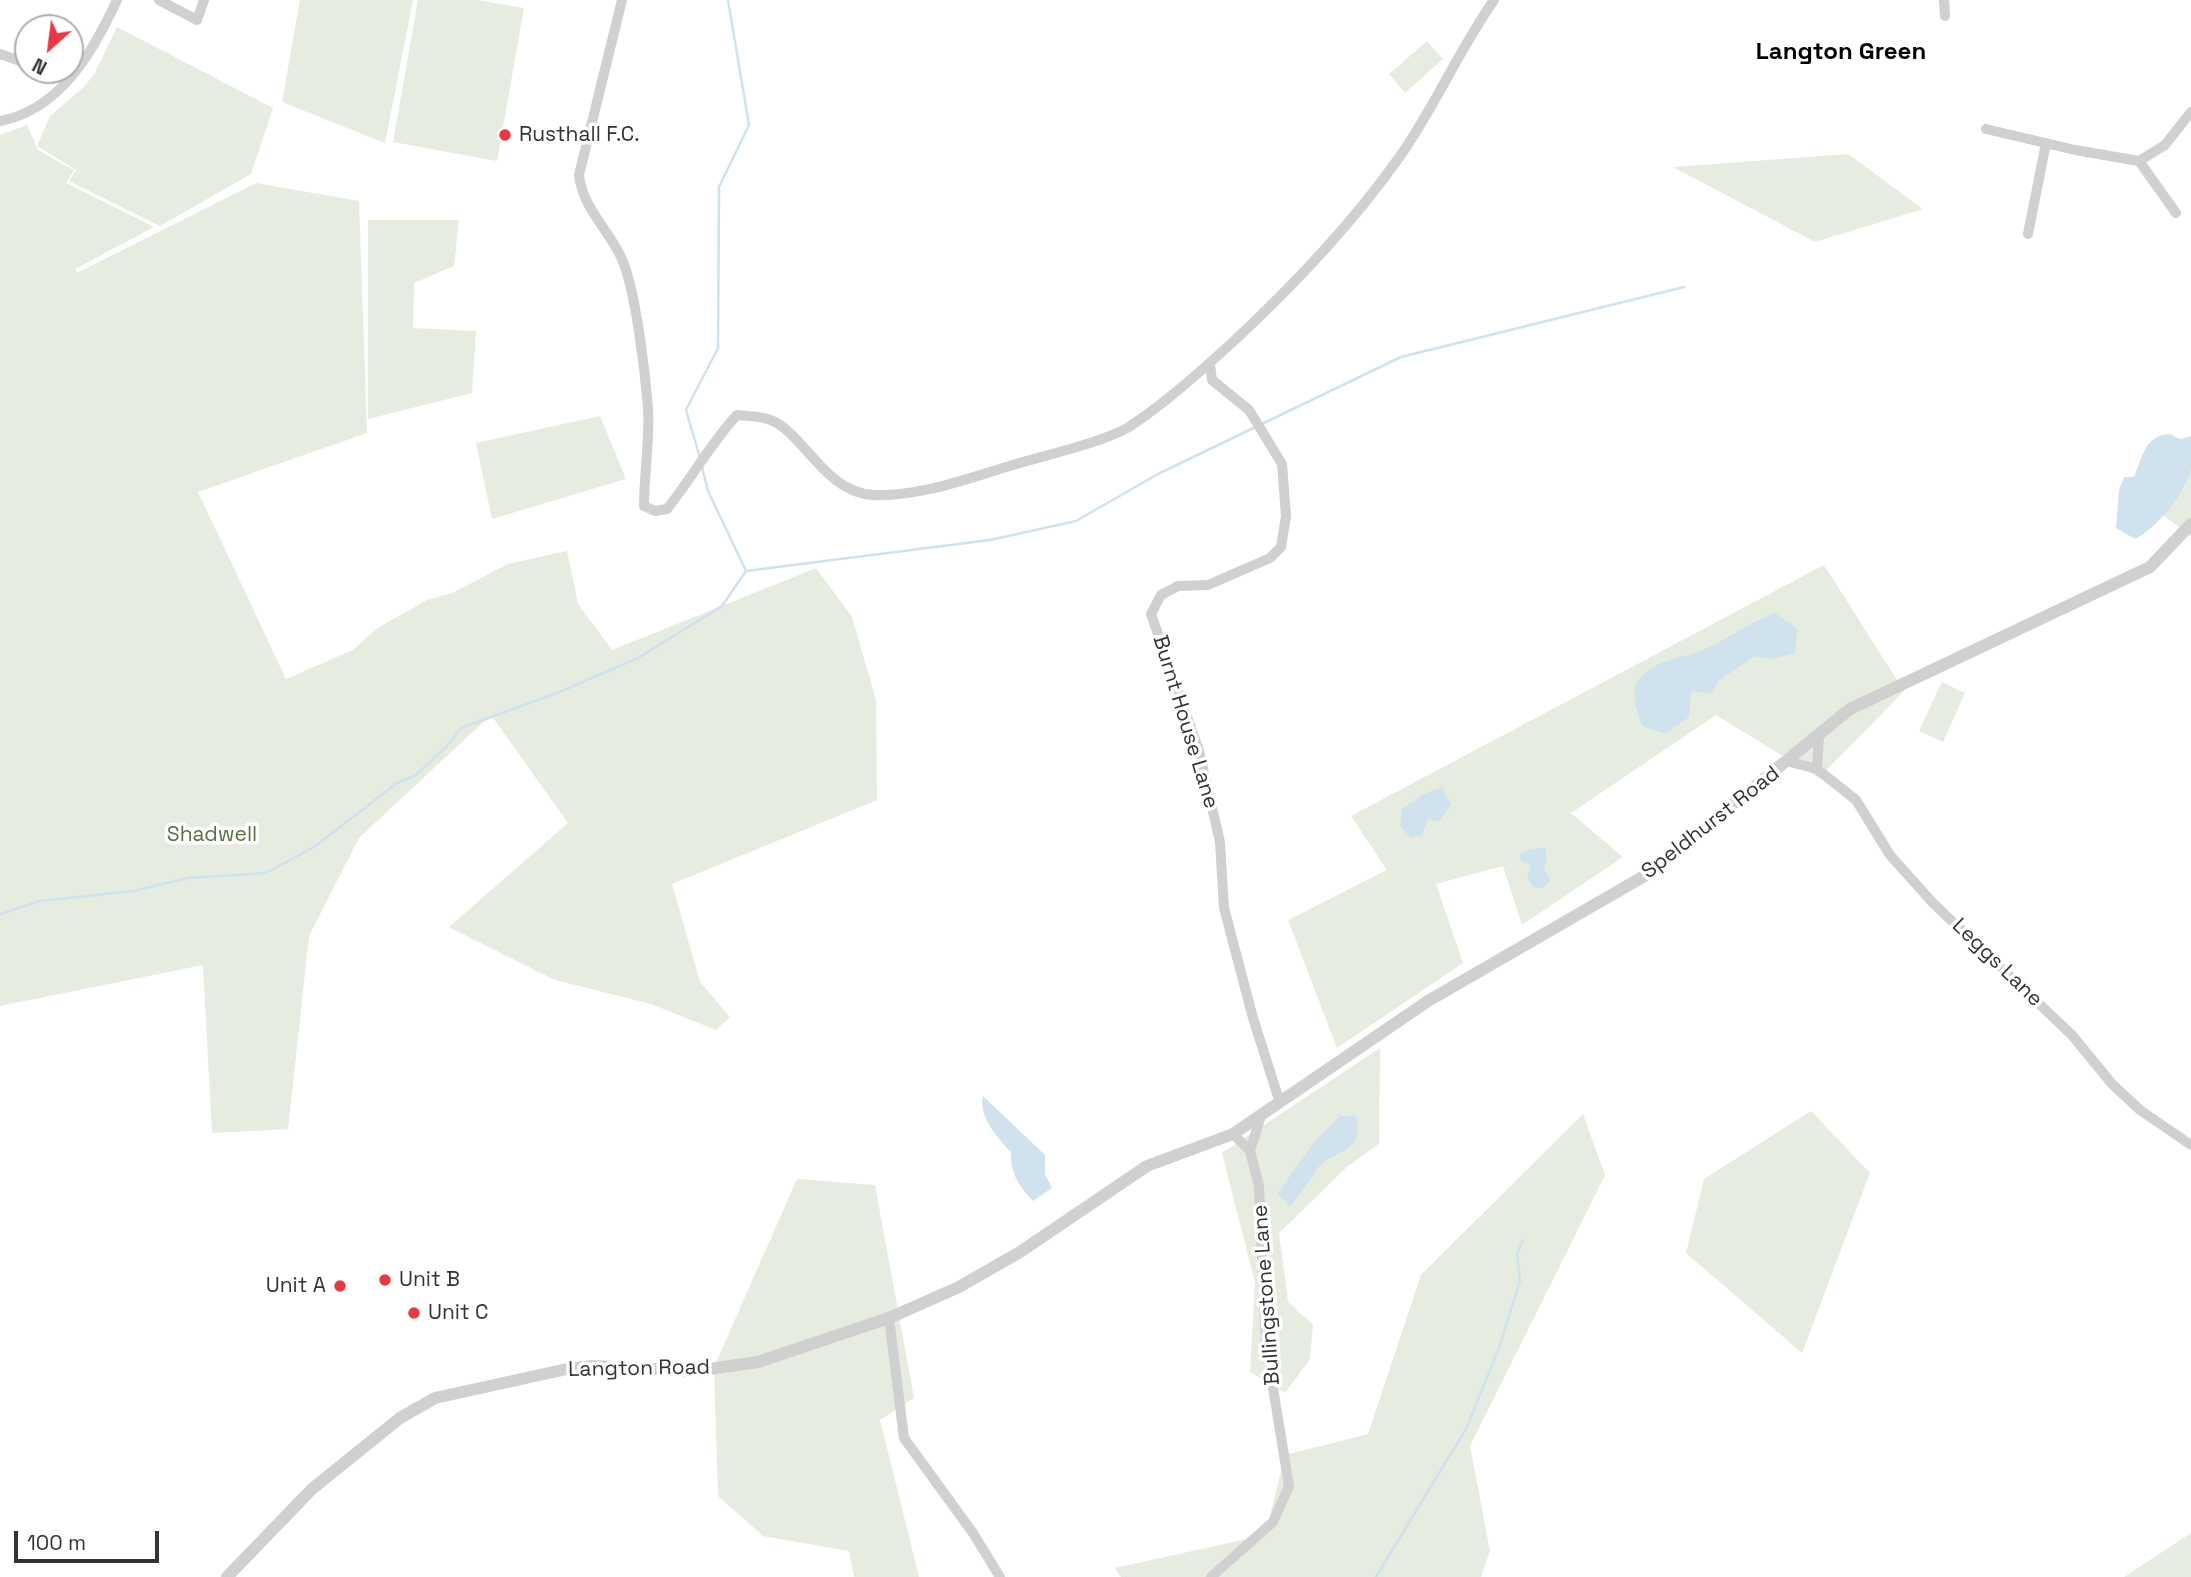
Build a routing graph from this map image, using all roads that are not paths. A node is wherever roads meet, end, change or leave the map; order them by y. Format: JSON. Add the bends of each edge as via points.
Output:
{"nodes":[{"id":1,"x":117,"y":0,"type":"edge"},
{"id":2,"x":159,"y":0,"type":"edge"},
{"id":3,"x":204,"y":0,"type":"edge"},
{"id":4,"x":622,"y":0,"type":"edge"},
{"id":5,"x":1494,"y":0,"type":"edge"},
{"id":6,"x":1944,"y":0,"type":"edge"},
{"id":7,"x":1945,"y":16,"type":"dead end"},
{"id":8,"x":2191,"y":112,"type":"edge"},
{"id":9,"x":0,"y":121,"type":"edge"},
{"id":10,"x":1986,"y":129,"type":"dead end"},
{"id":11,"x":2046,"y":143,"type":"junction"},
{"id":12,"x":2139,"y":161,"type":"junction"},
{"id":13,"x":2176,"y":213,"type":"dead end"},
{"id":14,"x":2028,"y":234,"type":"dead end"},
{"id":15,"x":1210,"y":364,"type":"junction"},
{"id":16,"x":2191,"y":524,"type":"edge"},
{"id":17,"x":1819,"y":735,"type":"junction"},
{"id":18,"x":1790,"y":762,"type":"junction"},
{"id":19,"x":1817,"y":769,"type":"junction"},
{"id":20,"x":1280,"y":1103,"type":"junction"},
{"id":21,"x":1261,"y":1116,"type":"junction"},
{"id":22,"x":1234,"y":1134,"type":"junction"},
{"id":23,"x":2191,"y":1145,"type":"edge"},
{"id":24,"x":1250,"y":1151,"type":"junction"},
{"id":25,"x":889,"y":1318,"type":"junction"},
{"id":26,"x":227,"y":1577,"type":"edge"},
{"id":27,"x":1000,"y":1577,"type":"edge"},
{"id":28,"x":1211,"y":1577,"type":"edge"}],
"edges":[{"from":1,"to":9,"type":"street","via":[[83,65],[44,104],[18,120]]},
{"from":2,"to":3,"type":"street","via":[[197,20]]},
{"from":4,"to":15,"type":"street","via":[[579,174],[581,191],[620,252],[630,281],[648,410],[644,506],[655,511],[667,509],[737,415],[770,419],[851,490],[873,495],[914,492],[1126,428]]},
{"from":5,"to":15,"type":"street","via":[[1469,35],[1399,159],[1296,282]]},
{"from":6,"to":7,"type":"street"},
{"from":8,"to":12,"type":"street","via":[[2165,145]]},
{"from":10,"to":11,"type":"street"},
{"from":11,"to":12,"type":"street"},
{"from":11,"to":14,"type":"street"},
{"from":12,"to":13,"type":"street"},
{"from":15,"to":20,"type":"street","name":"Burnt House Lane","via":[[1212,380],[1249,410],[1282,464],[1286,516],[1281,547],[1270,558],[1208,584],[1178,586],[1161,596],[1151,614],[1199,751],[1220,842],[1224,908]]},
{"from":16,"to":17,"type":"street","name":"Speldhurst Road","via":[[2150,567],[1871,698]]},
{"from":17,"to":18,"type":"street","name":"Speldhurst Road"},
{"from":17,"to":19,"type":"street"},
{"from":18,"to":19,"type":"street","name":"Leggs Lane"},
{"from":18,"to":20,"type":"street","name":"Speldhurst Road","via":[[1646,875],[1429,1001]]},
{"from":19,"to":23,"type":"street","name":"Leggs Lane","via":[[1856,800],[1890,855],[1932,902],[2072,1035],[2112,1084]]},
{"from":20,"to":21,"type":"street","name":"Speldhurst Road"},
{"from":21,"to":22,"type":"street","name":"Speldhurst Road"},
{"from":21,"to":24,"type":"street","name":"Bullingstone Lane"},
{"from":22,"to":24,"type":"street"},
{"from":22,"to":25,"type":"street","name":"Langton Road","via":[[1147,1166],[979,1276]]},
{"from":24,"to":28,"type":"street","name":"Bullingstone Lane","via":[[1261,1213],[1266,1345],[1289,1486],[1273,1522]]},
{"from":25,"to":26,"type":"street","name":"Langton Road","via":[[758,1362],[695,1371],[567,1368],[435,1398],[400,1418],[312,1489]]},
{"from":25,"to":27,"type":"street","via":[[904,1438]]}]}
